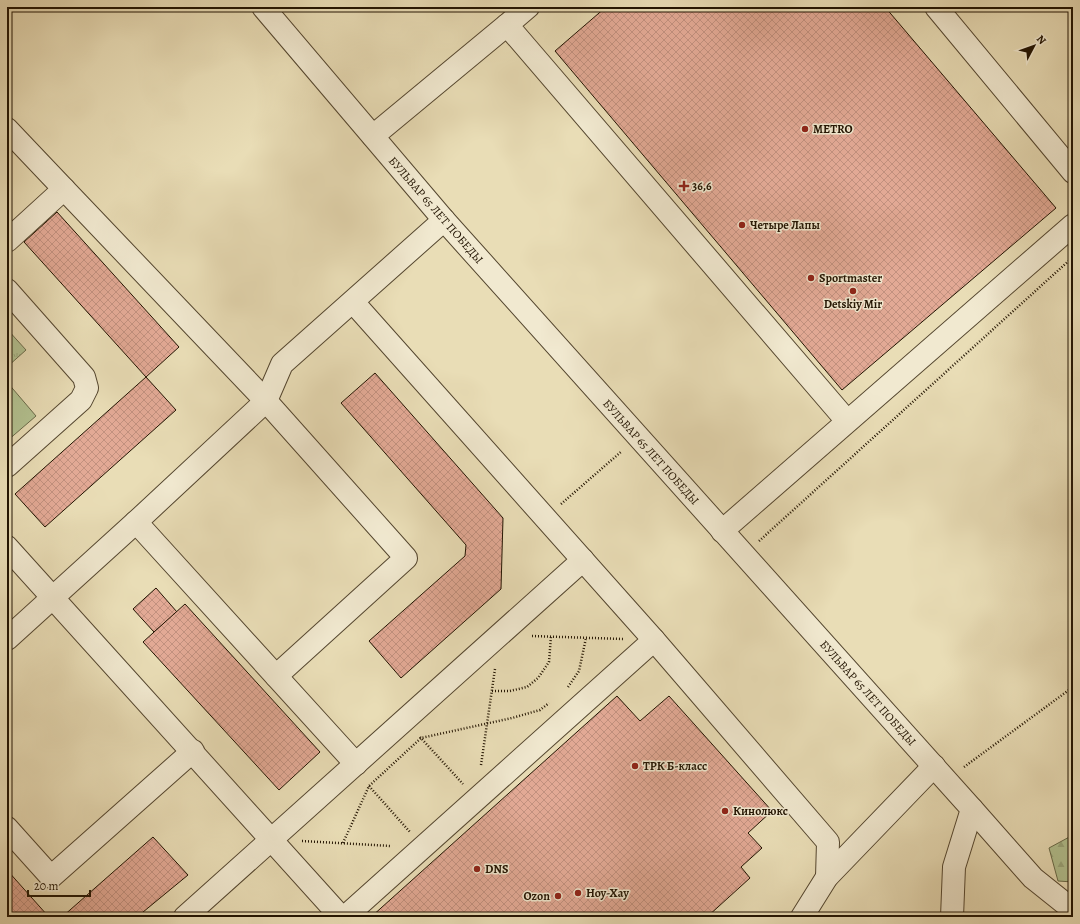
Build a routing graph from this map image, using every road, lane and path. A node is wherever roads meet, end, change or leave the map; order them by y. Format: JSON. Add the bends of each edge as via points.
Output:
{"nodes":[{"id":1,"x":263,"y":7,"type":"edge"},
{"id":2,"x":528,"y":7,"type":"edge"},
{"id":3,"x":936,"y":7,"type":"edge"},
{"id":4,"x":507,"y":25,"type":"junction"},
{"id":5,"x":7,"y":129,"type":"edge"},
{"id":6,"x":373,"y":136,"type":"junction"},
{"id":7,"x":1073,"y":172,"type":"edge"},
{"id":8,"x":64,"y":189,"type":"junction"},
{"id":9,"x":444,"y":220,"type":"junction"},
{"id":10,"x":1073,"y":225,"type":"edge"},
{"id":11,"x":7,"y":241,"type":"edge"},
{"id":12,"x":1073,"y":257,"type":"edge"},
{"id":13,"x":7,"y":290,"type":"edge"},
{"id":14,"x":353,"y":302,"type":"junction"},
{"id":15,"x":266,"y":401,"type":"junction"},
{"id":16,"x":847,"y":422,"type":"junction"},
{"id":17,"x":638,"y":437,"type":"junction"},
{"id":18,"x":7,"y":466,"type":"edge"},
{"id":19,"x":545,"y":517,"type":"junction"},
{"id":20,"x":136,"y":522,"type":"junction"},
{"id":21,"x":722,"y":531,"type":"junction"},
{"id":22,"x":7,"y":547,"type":"edge"},
{"id":23,"x":744,"y":555,"type":"junction"},
{"id":24,"x":583,"y":560,"type":"junction"},
{"id":25,"x":52,"y":598,"type":"junction"},
{"id":26,"x":11,"y":627,"type":"edge"},
{"id":27,"x":499,"y":635,"type":"junction"},
{"id":28,"x":551,"y":636,"type":"junction"},
{"id":29,"x":586,"y":638,"type":"junction"},
{"id":30,"x":654,"y":640,"type":"junction"},
{"id":31,"x":276,"y":676,"type":"junction"},
{"id":32,"x":1073,"y":687,"type":"edge"},
{"id":33,"x":567,"y":688,"type":"dead end"},
{"id":34,"x":492,"y":691,"type":"junction"},
{"id":35,"x":551,"y":702,"type":"dead end"},
{"id":36,"x":405,"y":720,"type":"junction"},
{"id":37,"x":487,"y":722,"type":"junction"},
{"id":38,"x":421,"y":738,"type":"junction"},
{"id":39,"x":193,"y":751,"type":"junction"},
{"id":40,"x":354,"y":765,"type":"junction"},
{"id":41,"x":940,"y":773,"type":"junction"},
{"id":42,"x":369,"y":786,"type":"junction"},
{"id":43,"x":476,"y":799,"type":"junction"},
{"id":44,"x":972,"y":809,"type":"junction"},
{"id":45,"x":7,"y":828,"type":"edge"},
{"id":46,"x":272,"y":839,"type":"junction"},
{"id":47,"x":343,"y":843,"type":"junction"},
{"id":48,"x":423,"y":847,"type":"junction"},
{"id":49,"x":828,"y":877,"type":"junction"},
{"id":50,"x":1073,"y":910,"type":"edge"},
{"id":51,"x":185,"y":917,"type":"edge"},
{"id":52,"x":341,"y":917,"type":"edge"},
{"id":53,"x":345,"y":917,"type":"edge"},
{"id":54,"x":802,"y":917,"type":"edge"},
{"id":55,"x":952,"y":917,"type":"edge"}],
"edges":[{"from":1,"to":6,"type":"street","name":"БУЛЬВАР 65 ЛЕТ ПОБЕДЫ"},
{"from":2,"to":4,"type":"street"},
{"from":3,"to":7,"type":"street"},
{"from":4,"to":6,"type":"street"},
{"from":4,"to":16,"type":"street"},
{"from":5,"to":8,"type":"street"},
{"from":6,"to":9,"type":"street","name":"БУЛЬВАР 65 ЛЕТ ПОБЕДЫ"},
{"from":8,"to":11,"type":"street"},
{"from":8,"to":15,"type":"street"},
{"from":9,"to":14,"type":"street"},
{"from":9,"to":17,"type":"street","name":"БУЛЬВАР 65 ЛЕТ ПОБЕДЫ"},
{"from":10,"to":16,"type":"street"},
{"from":12,"to":23,"type":"path"},
{"from":13,"to":18,"type":"street","via":[[84,377],[87,388],[81,400]]},
{"from":14,"to":15,"type":"street","via":[[282,364]]},
{"from":14,"to":19,"type":"street"},
{"from":15,"to":20,"type":"street"},
{"from":15,"to":31,"type":"street","via":[[406,558]]},
{"from":16,"to":21,"type":"street"},
{"from":17,"to":19,"type":"path"},
{"from":17,"to":21,"type":"street","name":"БУЛЬВАР 65 ЛЕТ ПОБЕДЫ"},
{"from":19,"to":24,"type":"street"},
{"from":20,"to":25,"type":"street"},
{"from":20,"to":31,"type":"street"},
{"from":21,"to":23,"type":"street","name":"БУЛЬВАР 65 ЛЕТ ПОБЕДЫ"},
{"from":22,"to":25,"type":"street"},
{"from":23,"to":41,"type":"street","name":"БУЛЬВАР 65 ЛЕТ ПОБЕДЫ"},
{"from":24,"to":27,"type":"street"},
{"from":24,"to":30,"type":"street"},
{"from":25,"to":26,"type":"street"},
{"from":25,"to":39,"type":"street"},
{"from":27,"to":28,"type":"path"},
{"from":27,"to":34,"type":"path"},
{"from":27,"to":36,"type":"street"},
{"from":28,"to":29,"type":"path"},
{"from":28,"to":34,"type":"path","via":[[549,662],[538,678],[527,687],[510,691]]},
{"from":29,"to":30,"type":"path"},
{"from":29,"to":33,"type":"path","via":[[579,672]]},
{"from":30,"to":43,"type":"street"},
{"from":30,"to":49,"type":"street","via":[[828,842]]},
{"from":31,"to":40,"type":"street"},
{"from":32,"to":41,"type":"path"},
{"from":34,"to":37,"type":"path"},
{"from":35,"to":37,"type":"path","via":[[540,710]]},
{"from":36,"to":38,"type":"path"},
{"from":36,"to":40,"type":"street"},
{"from":37,"to":38,"type":"path"},
{"from":37,"to":43,"type":"path"},
{"from":38,"to":42,"type":"path"},
{"from":38,"to":43,"type":"path"},
{"from":39,"to":45,"type":"street","via":[[51,877]]},
{"from":39,"to":46,"type":"street"},
{"from":40,"to":42,"type":"path"},
{"from":40,"to":46,"type":"street"},
{"from":41,"to":44,"type":"street","name":"БУЛЬВАР 65 ЛЕТ ПОБЕДЫ"},
{"from":41,"to":49,"type":"street"},
{"from":42,"to":47,"type":"path"},
{"from":42,"to":48,"type":"path"},
{"from":43,"to":48,"type":"street"},
{"from":44,"to":50,"type":"street","name":"БУЛЬВАР 65 ЛЕТ ПОБЕДЫ","via":[[1033,878]]},
{"from":44,"to":55,"type":"street","via":[[954,867]]},
{"from":46,"to":47,"type":"path"},
{"from":46,"to":51,"type":"street"},
{"from":46,"to":52,"type":"street"},
{"from":47,"to":48,"type":"path"},
{"from":48,"to":53,"type":"street"},
{"from":49,"to":54,"type":"street"}]}
